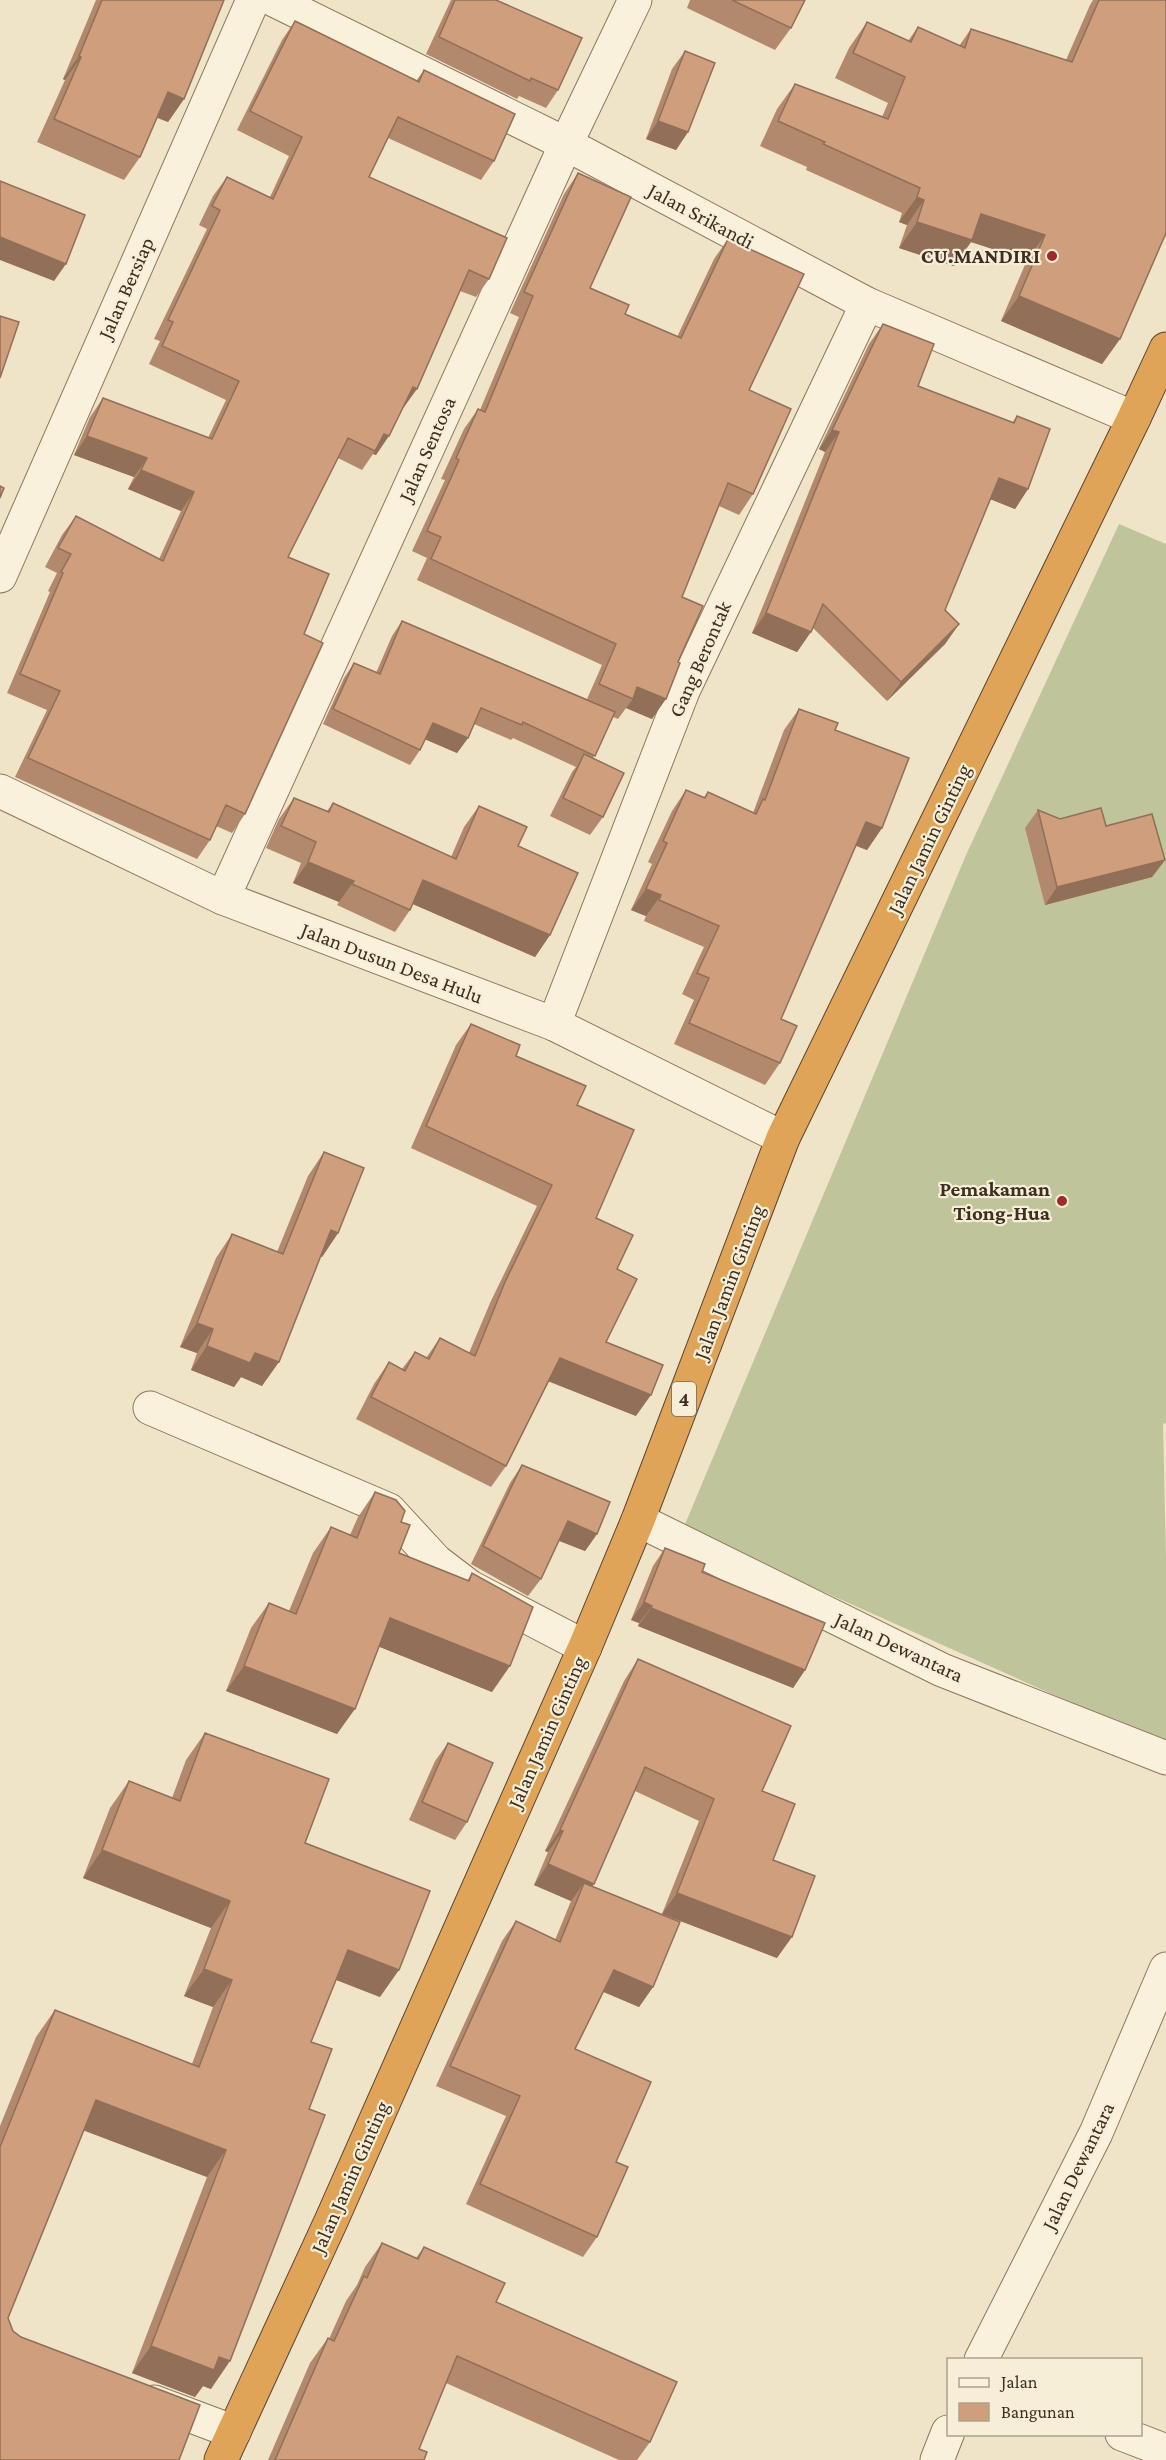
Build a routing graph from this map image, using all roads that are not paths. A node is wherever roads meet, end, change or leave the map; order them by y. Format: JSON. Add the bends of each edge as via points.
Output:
{"nodes":[{"id":1,"x":253,"y":0,"type":"edge"},
{"id":2,"x":274,"y":0,"type":"edge"},
{"id":3,"x":635,"y":0,"type":"edge"},
{"id":4,"x":566,"y":144,"type":"junction"},
{"id":5,"x":867,"y":304,"type":"junction"},
{"id":6,"x":1166,"y":348,"type":"edge"},
{"id":7,"x":1134,"y":418,"type":"junction"},
{"id":8,"x":0,"y":576,"type":"edge"},
{"id":9,"x":0,"y":791,"type":"edge"},
{"id":10,"x":223,"y":898,"type":"junction"},
{"id":11,"x":554,"y":1024,"type":"junction"},
{"id":12,"x":783,"y":1137,"type":"junction"},
{"id":13,"x":150,"y":1408,"type":"dead end"},
{"id":14,"x":638,"y":1520,"type":"junction"},
{"id":15,"x":585,"y":1647,"type":"junction"},
{"id":16,"x":1166,"y":1758,"type":"edge"},
{"id":17,"x":1166,"y":1969,"type":"edge"},
{"id":18,"x":982,"y":2358,"type":"edge"},
{"id":19,"x":127,"y":2391,"type":"edge"},
{"id":20,"x":947,"y":2435,"type":"edge"},
{"id":21,"x":1127,"y":2436,"type":"edge"},
{"id":22,"x":228,"y":2446,"type":"edge"},
{"id":23,"x":1166,"y":2451,"type":"edge"},
{"id":24,"x":937,"y":2460,"type":"edge"}],
"edges":[{"from":1,"to":8,"type":"street","name":"Jalan Bersiap"},
{"from":2,"to":4,"type":"street","name":"Jalan Srikandi"},
{"from":3,"to":4,"type":"street","name":"Jalan Sentosa"},
{"from":4,"to":5,"type":"street","name":"Jalan Srikandi"},
{"from":4,"to":10,"type":"street","name":"Jalan Sentosa"},
{"from":5,"to":7,"type":"street","name":"Jalan Srikandi"},
{"from":5,"to":11,"type":"street","name":"Gang Berontak","via":[[683,691]]},
{"from":6,"to":7,"type":"highway","name":"Jalan Jamin Ginting","number":"4"},
{"from":7,"to":12,"type":"highway","name":"Jalan Jamin Ginting","number":"4"},
{"from":9,"to":10,"type":"street","name":"Jalan Dusun Desa Hulu"},
{"from":10,"to":11,"type":"street","name":"Jalan Dusun Desa Hulu"},
{"from":11,"to":12,"type":"street","name":"Jalan Dusun Desa Hulu"},
{"from":12,"to":14,"type":"highway","name":"Jalan Jamin Ginting","number":"4"},
{"from":13,"to":15,"type":"street","via":[[389,1510],[436,1561],[470,1587]]},
{"from":14,"to":15,"type":"highway","name":"Jalan Jamin Ginting","number":"4"},
{"from":14,"to":16,"type":"street","name":"Jalan Dewantara","via":[[942,1670]]},
{"from":15,"to":22,"type":"highway","name":"Jalan Jamin Ginting","number":"4"},
{"from":17,"to":18,"type":"street","name":"Jalan Dewantara","via":[[1096,2133]]},
{"from":19,"to":22,"type":"street"},
{"from":20,"to":24,"type":"street"},
{"from":21,"to":23,"type":"street"}]}
